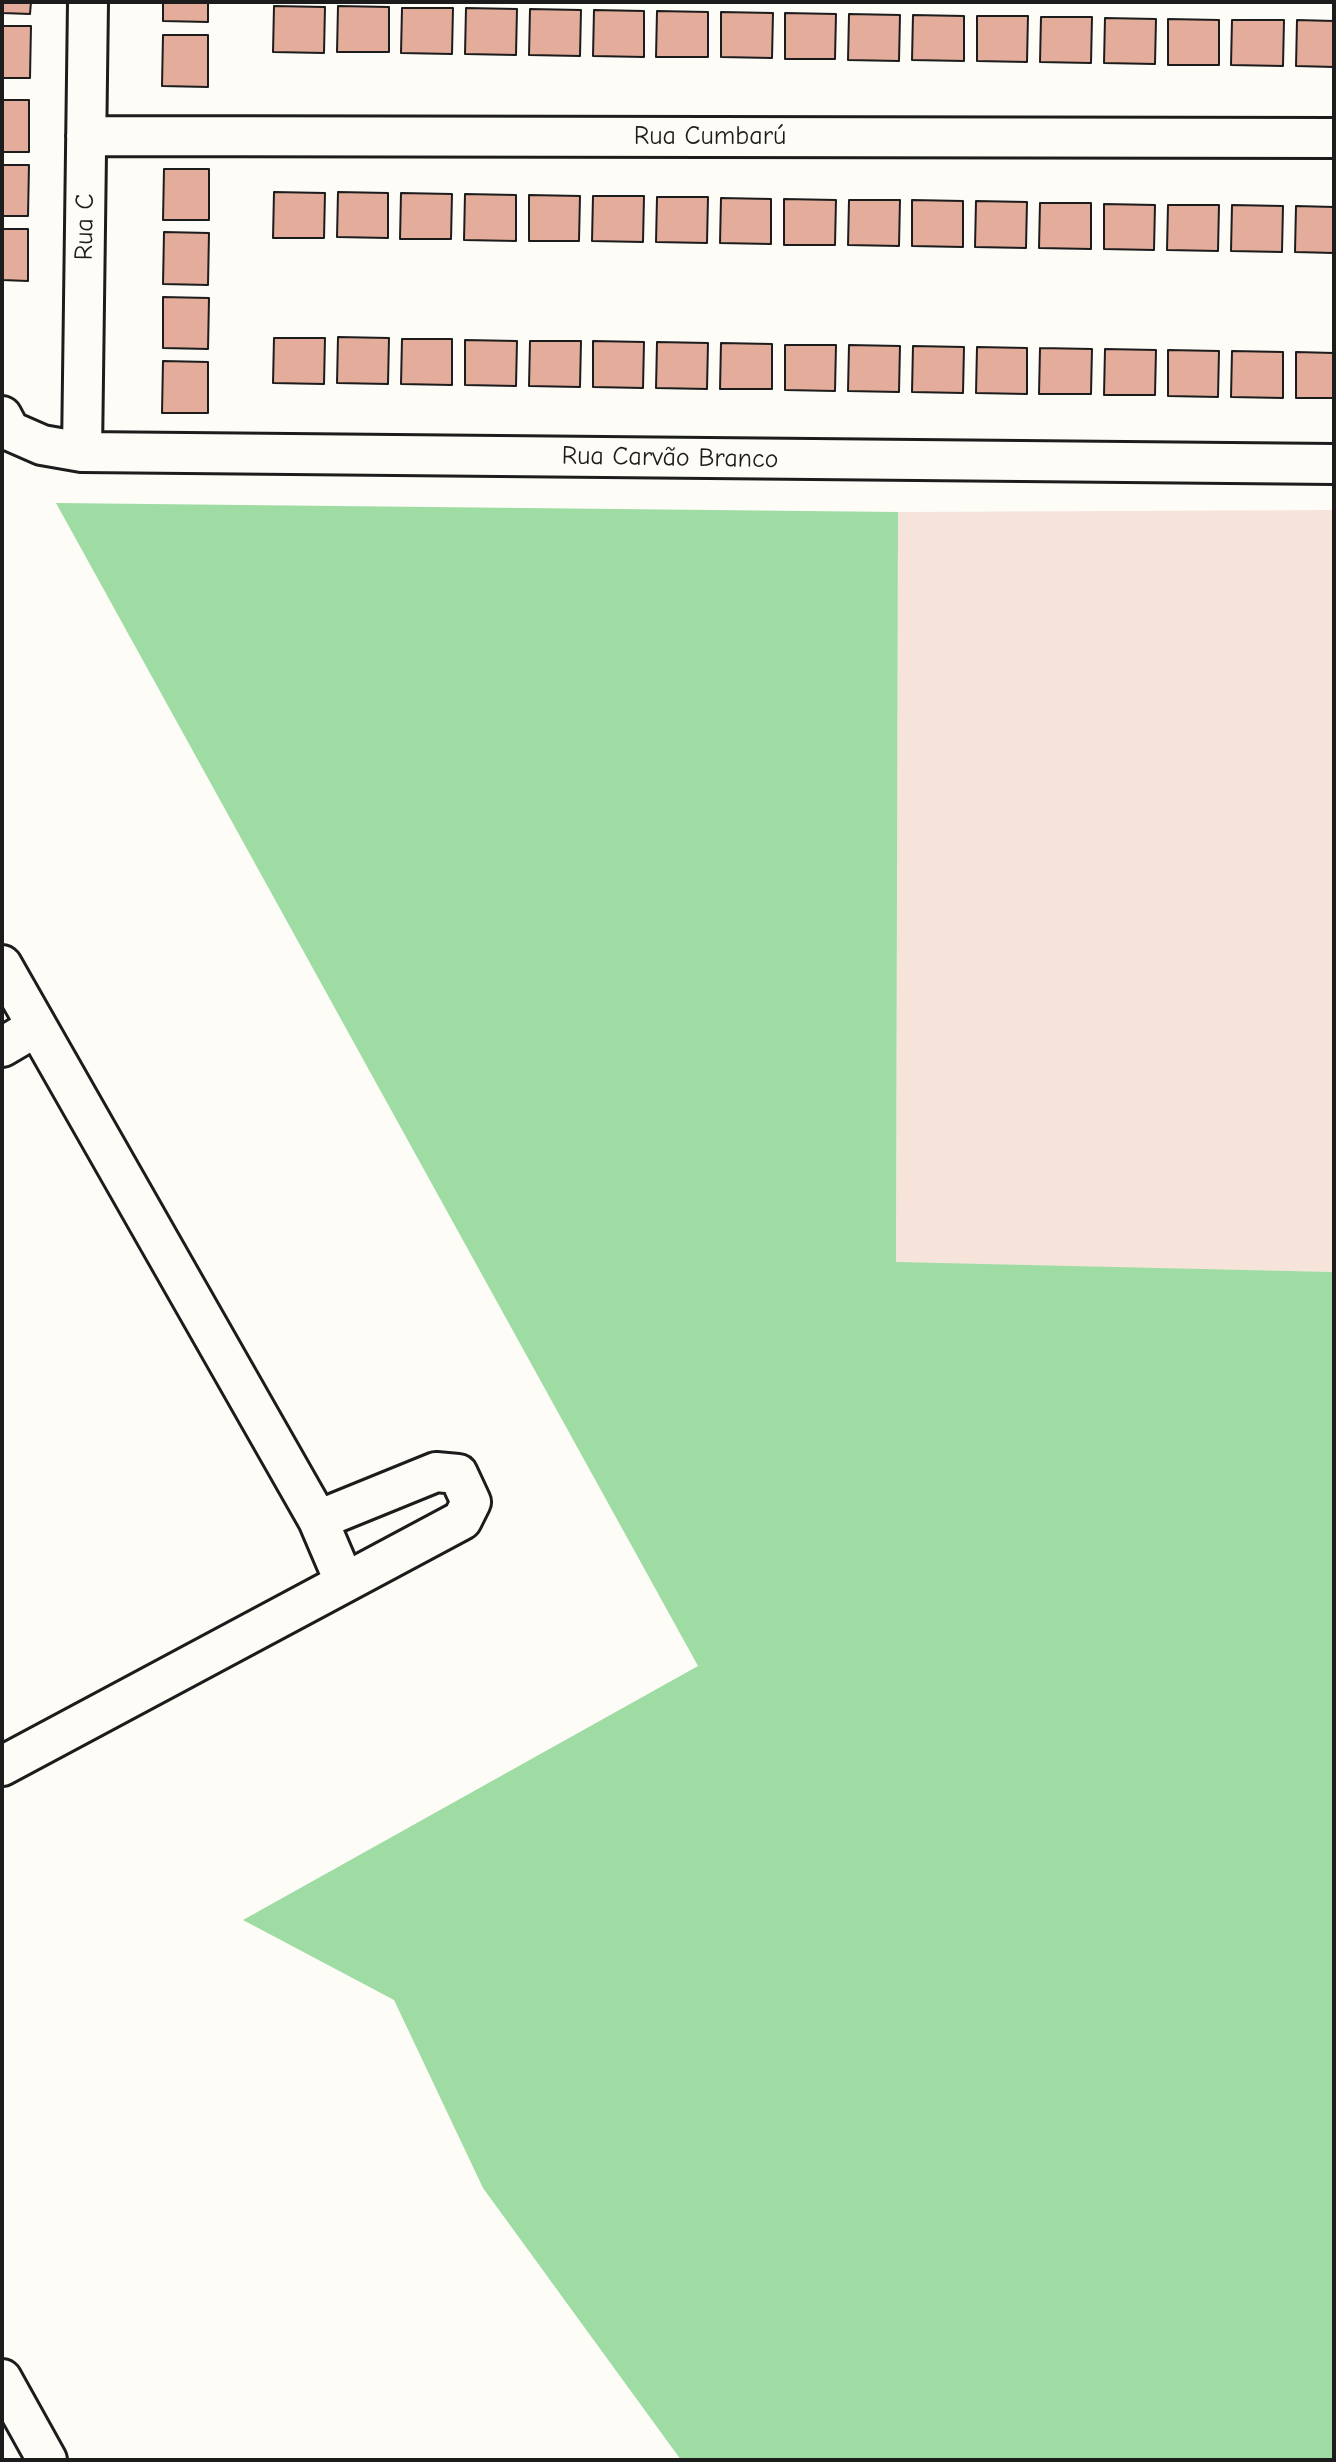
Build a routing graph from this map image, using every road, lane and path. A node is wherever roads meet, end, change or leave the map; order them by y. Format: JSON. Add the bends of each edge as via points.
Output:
{"nodes":[{"id":1,"x":88,"y":2,"type":"edge"},
{"id":2,"x":86,"y":136,"type":"junction"},
{"id":3,"x":1334,"y":138,"type":"edge"},
{"id":4,"x":6,"y":423,"type":"edge"},
{"id":5,"x":82,"y":452,"type":"junction"},
{"id":6,"x":1334,"y":464,"type":"edge"},
{"id":7,"x":2,"y":965,"type":"edge"},
{"id":8,"x":36,"y":1027,"type":"junction"},
{"id":9,"x":2,"y":1047,"type":"edge"},
{"id":10,"x":318,"y":1520,"type":"junction"},
{"id":11,"x":344,"y":1581,"type":"junction"},
{"id":12,"x":2,"y":1766,"type":"edge"},
{"id":13,"x":2,"y":2379,"type":"edge"},
{"id":14,"x":47,"y":2460,"type":"edge"}],
"edges":[{"from":1,"to":2,"type":"street","name":"Rua C"},
{"from":2,"to":3,"type":"street","name":"Rua Cumbarú"},
{"from":2,"to":5,"type":"street","name":"Rua C"},
{"from":4,"to":5,"type":"street","name":"Rua Carvão Branco","via":[[42,445]]},
{"from":5,"to":6,"type":"street","name":"Rua Carvão Branco"},
{"from":7,"to":8,"type":"street"},
{"from":8,"to":9,"type":"street"},
{"from":8,"to":10,"type":"street"},
{"from":10,"to":11,"type":"street"},
{"from":10,"to":11,"type":"street","via":[[436,1472],[458,1474],[471,1502],[462,1520]]},
{"from":11,"to":12,"type":"street"},
{"from":13,"to":14,"type":"street"}]}
